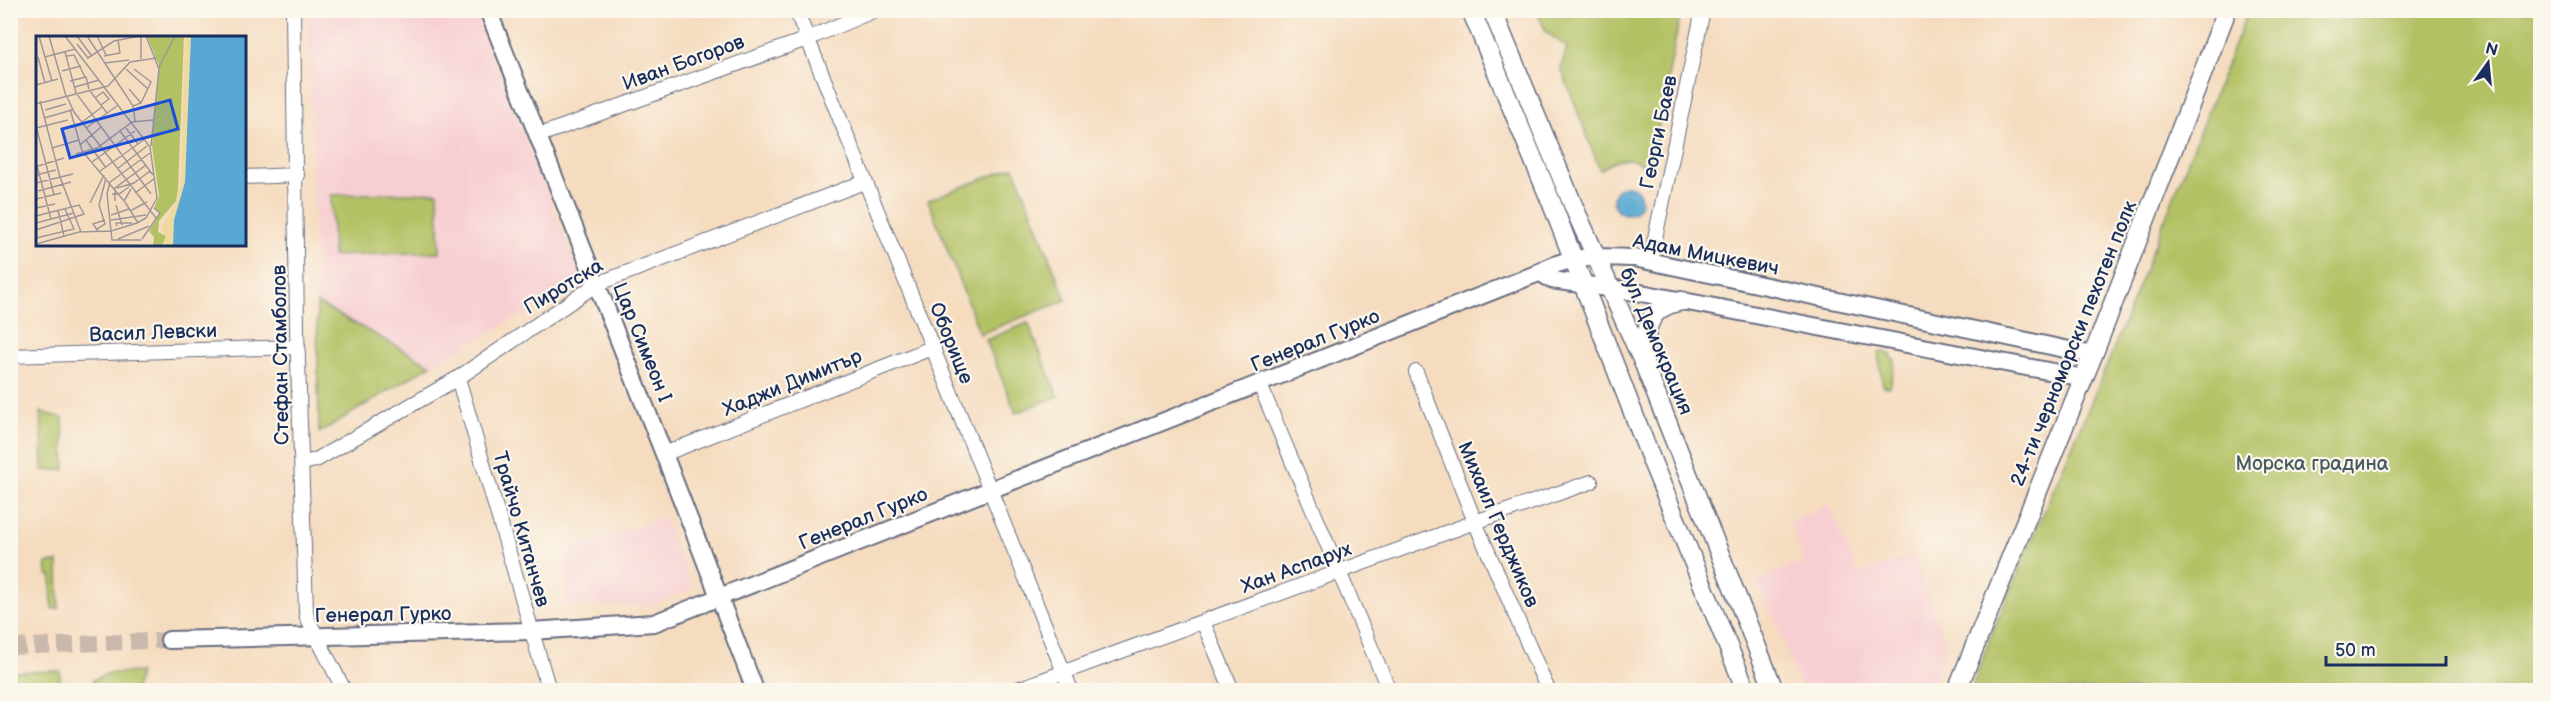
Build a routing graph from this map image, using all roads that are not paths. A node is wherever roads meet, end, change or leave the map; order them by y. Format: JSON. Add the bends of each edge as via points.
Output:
{"nodes":[{"id":1,"x":293,"y":10,"type":"edge"},
{"id":2,"x":488,"y":10,"type":"edge"},
{"id":3,"x":796,"y":10,"type":"edge"},
{"id":4,"x":875,"y":10,"type":"edge"},
{"id":5,"x":1471,"y":10,"type":"edge"},
{"id":6,"x":1492,"y":10,"type":"edge"},
{"id":7,"x":1703,"y":10,"type":"edge"},
{"id":8,"x":2227,"y":10,"type":"edge"},
{"id":9,"x":807,"y":39,"type":"junction"},
{"id":10,"x":537,"y":136,"type":"junction"},
{"id":11,"x":297,"y":175,"type":"junction"},
{"id":12,"x":246,"y":177,"type":"edge"},
{"id":13,"x":864,"y":182,"type":"junction"},
{"id":14,"x":1571,"y":258,"type":"junction"},
{"id":15,"x":1598,"y":258,"type":"junction"},
{"id":16,"x":1650,"y":262,"type":"junction"},
{"id":17,"x":1539,"y":272,"type":"junction"},
{"id":18,"x":597,"y":284,"type":"junction"},
{"id":19,"x":1582,"y":285,"type":"junction"},
{"id":20,"x":1610,"y":289,"type":"junction"},
{"id":21,"x":1683,"y":301,"type":"junction"},
{"id":22,"x":298,"y":347,"type":"junction"},
{"id":23,"x":934,"y":347,"type":"junction"},
{"id":24,"x":2093,"y":355,"type":"junction"},
{"id":25,"x":10,"y":356,"type":"edge"},
{"id":26,"x":1644,"y":364,"type":"junction"},
{"id":27,"x":1416,"y":372,"type":"dead end"},
{"id":28,"x":458,"y":378,"type":"junction"},
{"id":29,"x":2084,"y":378,"type":"junction"},
{"id":30,"x":1260,"y":385,"type":"junction"},
{"id":31,"x":664,"y":454,"type":"junction"},
{"id":32,"x":302,"y":463,"type":"junction"},
{"id":33,"x":1591,"y":482,"type":"dead end"},
{"id":34,"x":990,"y":490,"type":"junction"},
{"id":35,"x":1475,"y":522,"type":"junction"},
{"id":36,"x":1339,"y":571,"type":"junction"},
{"id":37,"x":719,"y":598,"type":"junction"},
{"id":38,"x":1203,"y":622,"type":"junction"},
{"id":39,"x":531,"y":632,"type":"junction"},
{"id":40,"x":316,"y":636,"type":"junction"},
{"id":41,"x":169,"y":640,"type":"tunnel mouth"},
{"id":42,"x":1064,"y":673,"type":"junction"},
{"id":43,"x":344,"y":690,"type":"edge"},
{"id":44,"x":549,"y":690,"type":"edge"},
{"id":45,"x":755,"y":690,"type":"edge"},
{"id":46,"x":1015,"y":690,"type":"edge"},
{"id":47,"x":1071,"y":690,"type":"edge"},
{"id":48,"x":1232,"y":690,"type":"edge"},
{"id":49,"x":1389,"y":690,"type":"edge"},
{"id":50,"x":1548,"y":690,"type":"edge"},
{"id":51,"x":1746,"y":690,"type":"edge"},
{"id":52,"x":1774,"y":690,"type":"edge"},
{"id":53,"x":1958,"y":690,"type":"edge"}],
"edges":[{"from":1,"to":11,"type":"street","name":"Стефан Стамболов"},
{"from":2,"to":10,"type":"street","name":"Цар Симеон I"},
{"from":3,"to":9,"type":"street","name":"Оборище"},
{"from":4,"to":9,"type":"street","name":"Иван Богоров"},
{"from":5,"to":14,"type":"main road"},
{"from":6,"to":15,"type":"main road","name":"бул. Демокрация"},
{"from":7,"to":16,"type":"street","name":"Георги Баев"},
{"from":8,"to":24,"type":"main road","name":"24-ти черноморски пехотен полк"},
{"from":9,"to":10,"type":"street","name":"Иван Богоров"},
{"from":9,"to":13,"type":"street","name":"Оборище"},
{"from":10,"to":18,"type":"street","name":"Цар Симеон I"},
{"from":11,"to":12,"type":"street"},
{"from":11,"to":22,"type":"street","name":"Стефан Стамболов"},
{"from":13,"to":18,"type":"street","name":"Пиротска"},
{"from":13,"to":23,"type":"street","name":"Оборище"},
{"from":14,"to":15,"type":"street","name":"Адам Мицкевич"},
{"from":14,"to":17,"type":"street","name":"Адам Мицкевич"},
{"from":14,"to":19,"type":"main road"},
{"from":15,"to":16,"type":"street","name":"Адам Мицкевич"},
{"from":15,"to":20,"type":"main road","name":"бул. Демокрация"},
{"from":16,"to":24,"type":"street","name":"Адам Мицкевич"},
{"from":17,"to":19,"type":"street","via":[[1552,280]]},
{"from":17,"to":30,"type":"street","name":"Генерал Гурко"},
{"from":18,"to":28,"type":"street","name":"Пиротска"},
{"from":18,"to":31,"type":"street","name":"Цар Симеон I"},
{"from":19,"to":20,"type":"street"},
{"from":19,"to":51,"type":"main road"},
{"from":20,"to":21,"type":"street"},
{"from":20,"to":26,"type":"main road","name":"бул. Демокрация"},
{"from":21,"to":26,"type":"main road","via":[[1666,303],[1650,320]]},
{"from":21,"to":29,"type":"street"},
{"from":22,"to":25,"type":"street","name":"Васил Левски"},
{"from":22,"to":32,"type":"street","name":"Стефан Стамболов"},
{"from":23,"to":31,"type":"street","name":"Хаджи Димитър"},
{"from":23,"to":34,"type":"street","name":"Оборище"},
{"from":24,"to":29,"type":"main road","name":"24-ти черноморски пехотен полк"},
{"from":26,"to":52,"type":"main road","name":"бул. Демокрация"},
{"from":27,"to":35,"type":"street","name":"Михаил Герджиков"},
{"from":28,"to":32,"type":"street","name":"Пиротска","via":[[316,460]]},
{"from":28,"to":39,"type":"street","name":"Трайчо Китанчев"},
{"from":29,"to":53,"type":"main road","name":"24-ти черноморски пехотен полк"},
{"from":30,"to":34,"type":"street","name":"Генерал Гурко"},
{"from":30,"to":36,"type":"street"},
{"from":31,"to":37,"type":"street","name":"Цар Симеон I"},
{"from":32,"to":40,"type":"street","name":"Стефан Стамболов","via":[[306,611]]},
{"from":33,"to":35,"type":"street","name":"Хан Аспарух"},
{"from":34,"to":37,"type":"street","name":"Генерал Гурко"},
{"from":34,"to":42,"type":"street","name":"Оборище"},
{"from":35,"to":36,"type":"street","name":"Хан Аспарух"},
{"from":35,"to":50,"type":"street","name":"Михаил Герджиков"},
{"from":36,"to":38,"type":"street","name":"Хан Аспарух"},
{"from":36,"to":49,"type":"street"},
{"from":37,"to":39,"type":"street","name":"Генерал Гурко","via":[[654,623]]},
{"from":37,"to":45,"type":"street","name":"Цар Симеон I"},
{"from":38,"to":42,"type":"street","name":"Хан Аспарух"},
{"from":38,"to":48,"type":"street"},
{"from":39,"to":40,"type":"street","name":"Генерал Гурко"},
{"from":39,"to":44,"type":"street","name":"Трайчо Китанчев"},
{"from":40,"to":41,"type":"street","name":"Генерал Гурко"},
{"from":40,"to":43,"type":"street","name":"Стефан Стамболов"},
{"from":42,"to":46,"type":"street","name":"Хан Аспарух"},
{"from":42,"to":47,"type":"street","name":"Оборище"}]}
